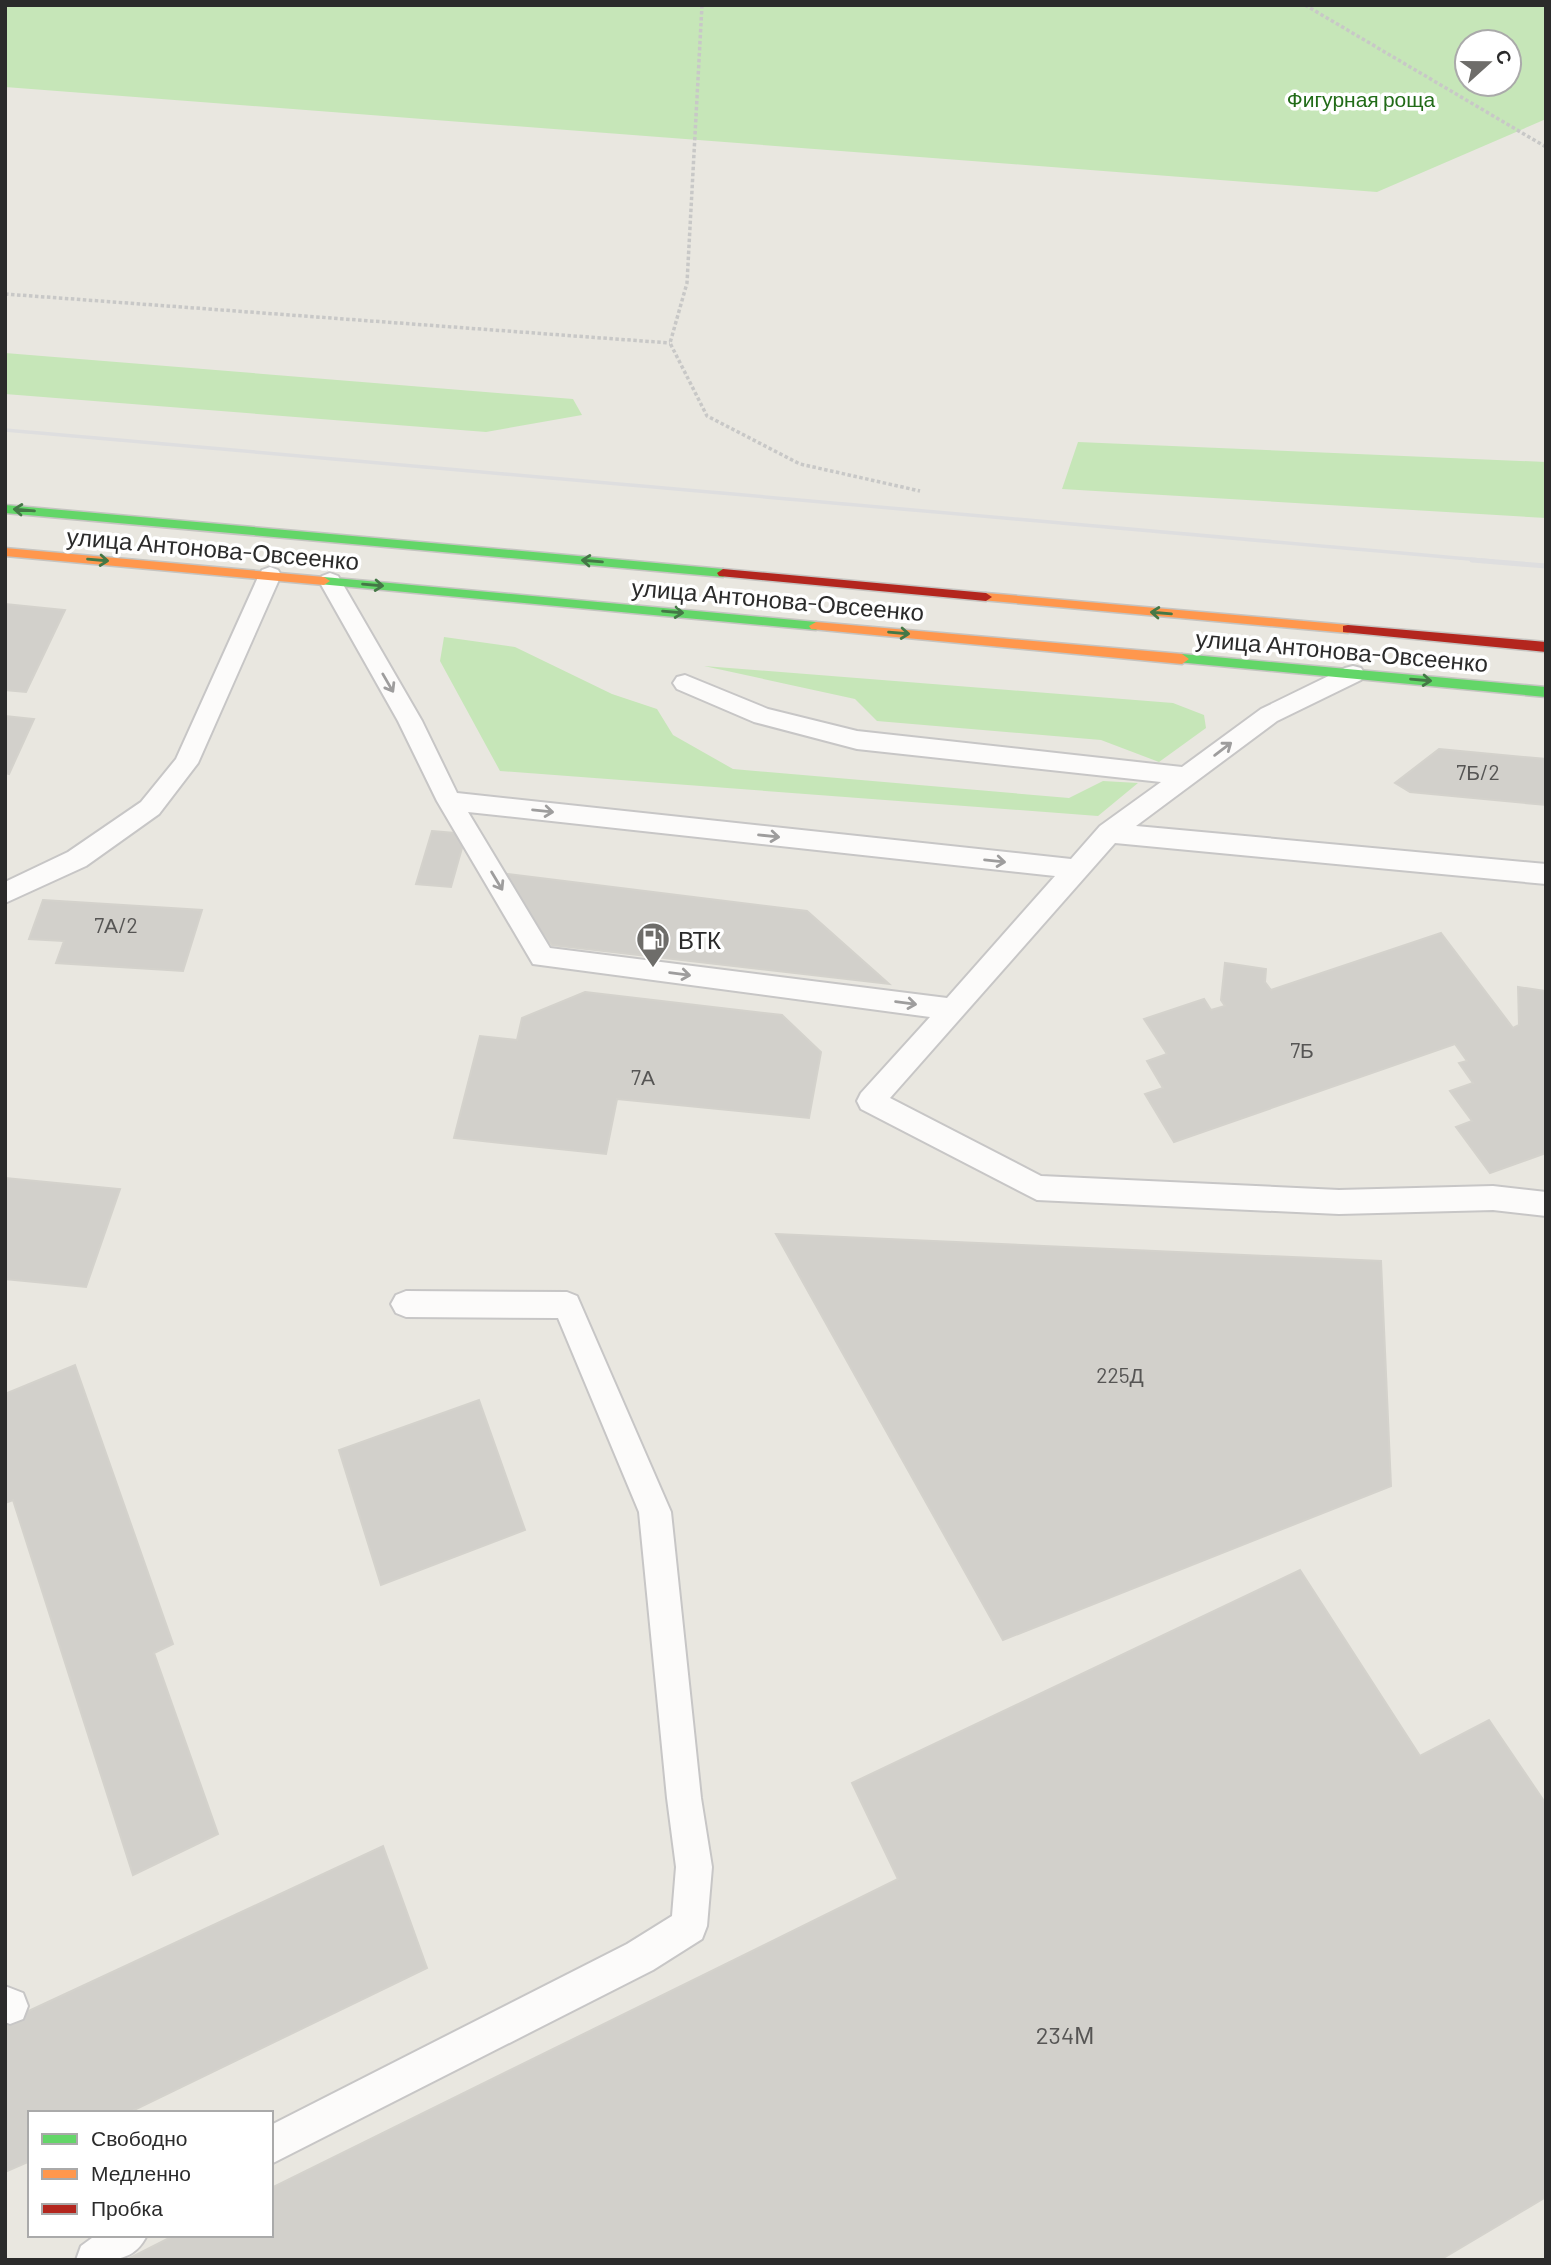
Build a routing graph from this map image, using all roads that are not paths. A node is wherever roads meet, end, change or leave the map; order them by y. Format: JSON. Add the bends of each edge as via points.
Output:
{"nodes":[{"id":1,"x":5,"y":509,"type":"edge"},
{"id":2,"x":5,"y":552,"type":"edge"},
{"id":3,"x":270,"y":575,"type":"junction"},
{"id":4,"x":331,"y":581,"type":"junction"},
{"id":5,"x":1546,"y":647,"type":"edge"},
{"id":6,"x":1353,"y":674,"type":"junction"},
{"id":7,"x":685,"y":683,"type":"dead end"},
{"id":8,"x":1546,"y":692,"type":"edge"},
{"id":9,"x":1187,"y":776,"type":"junction"},
{"id":10,"x":449,"y":801,"type":"junction"},
{"id":11,"x":1109,"y":833,"type":"junction"},
{"id":12,"x":1077,"y":869,"type":"junction"},
{"id":13,"x":1546,"y":874,"type":"edge"},
{"id":14,"x":5,"y":893,"type":"edge"},
{"id":15,"x":953,"y":1009,"type":"junction"},
{"id":16,"x":1546,"y":1204,"type":"edge"},
{"id":17,"x":406,"y":1304,"type":"dead end"},
{"id":18,"x":273,"y":2144,"type":"edge"},
{"id":19,"x":125,"y":2237,"type":"edge"},
{"id":20,"x":95,"y":2260,"type":"edge"}],
"edges":[{"from":5,"to":1,"type":"highway","name":"улица Антонова-Овсеенко","one_way":true},
{"from":2,"to":3,"type":"highway","name":"улица Антонова-Овсеенко","one_way":true},
{"from":3,"to":4,"type":"highway","name":"улица Антонова-Овсеенко"},
{"from":3,"to":14,"type":"lane","via":[[186,763],[150,808],[77,859]]},
{"from":4,"to":6,"type":"highway","name":"улица Антонова-Овсеенко","one_way":true},
{"from":4,"to":10,"type":"lane","one_way":true},
{"from":6,"to":8,"type":"highway","name":"улица Антонова-Овсеенко","one_way":true},
{"from":9,"to":6,"type":"lane","one_way":true,"via":[[1269,715]]},
{"from":7,"to":9,"type":"lane","via":[[762,716],[858,740]]},
{"from":9,"to":11,"type":"lane"},
{"from":10,"to":12,"type":"lane","one_way":true},
{"from":10,"to":15,"type":"lane","one_way":true,"via":[[542,957]]},
{"from":11,"to":12,"type":"lane"},
{"from":11,"to":13,"type":"lane"},
{"from":12,"to":15,"type":"lane"},
{"from":15,"to":16,"type":"lane","via":[[871,1101],[1037,1188],[1339,1202],[1493,1198]]},
{"from":17,"to":18,"type":"lane","via":[[566,1305],[655,1512],[694,1867],[689,1926],[640,1958]]},
{"from":19,"to":20,"type":"lane"}]}
